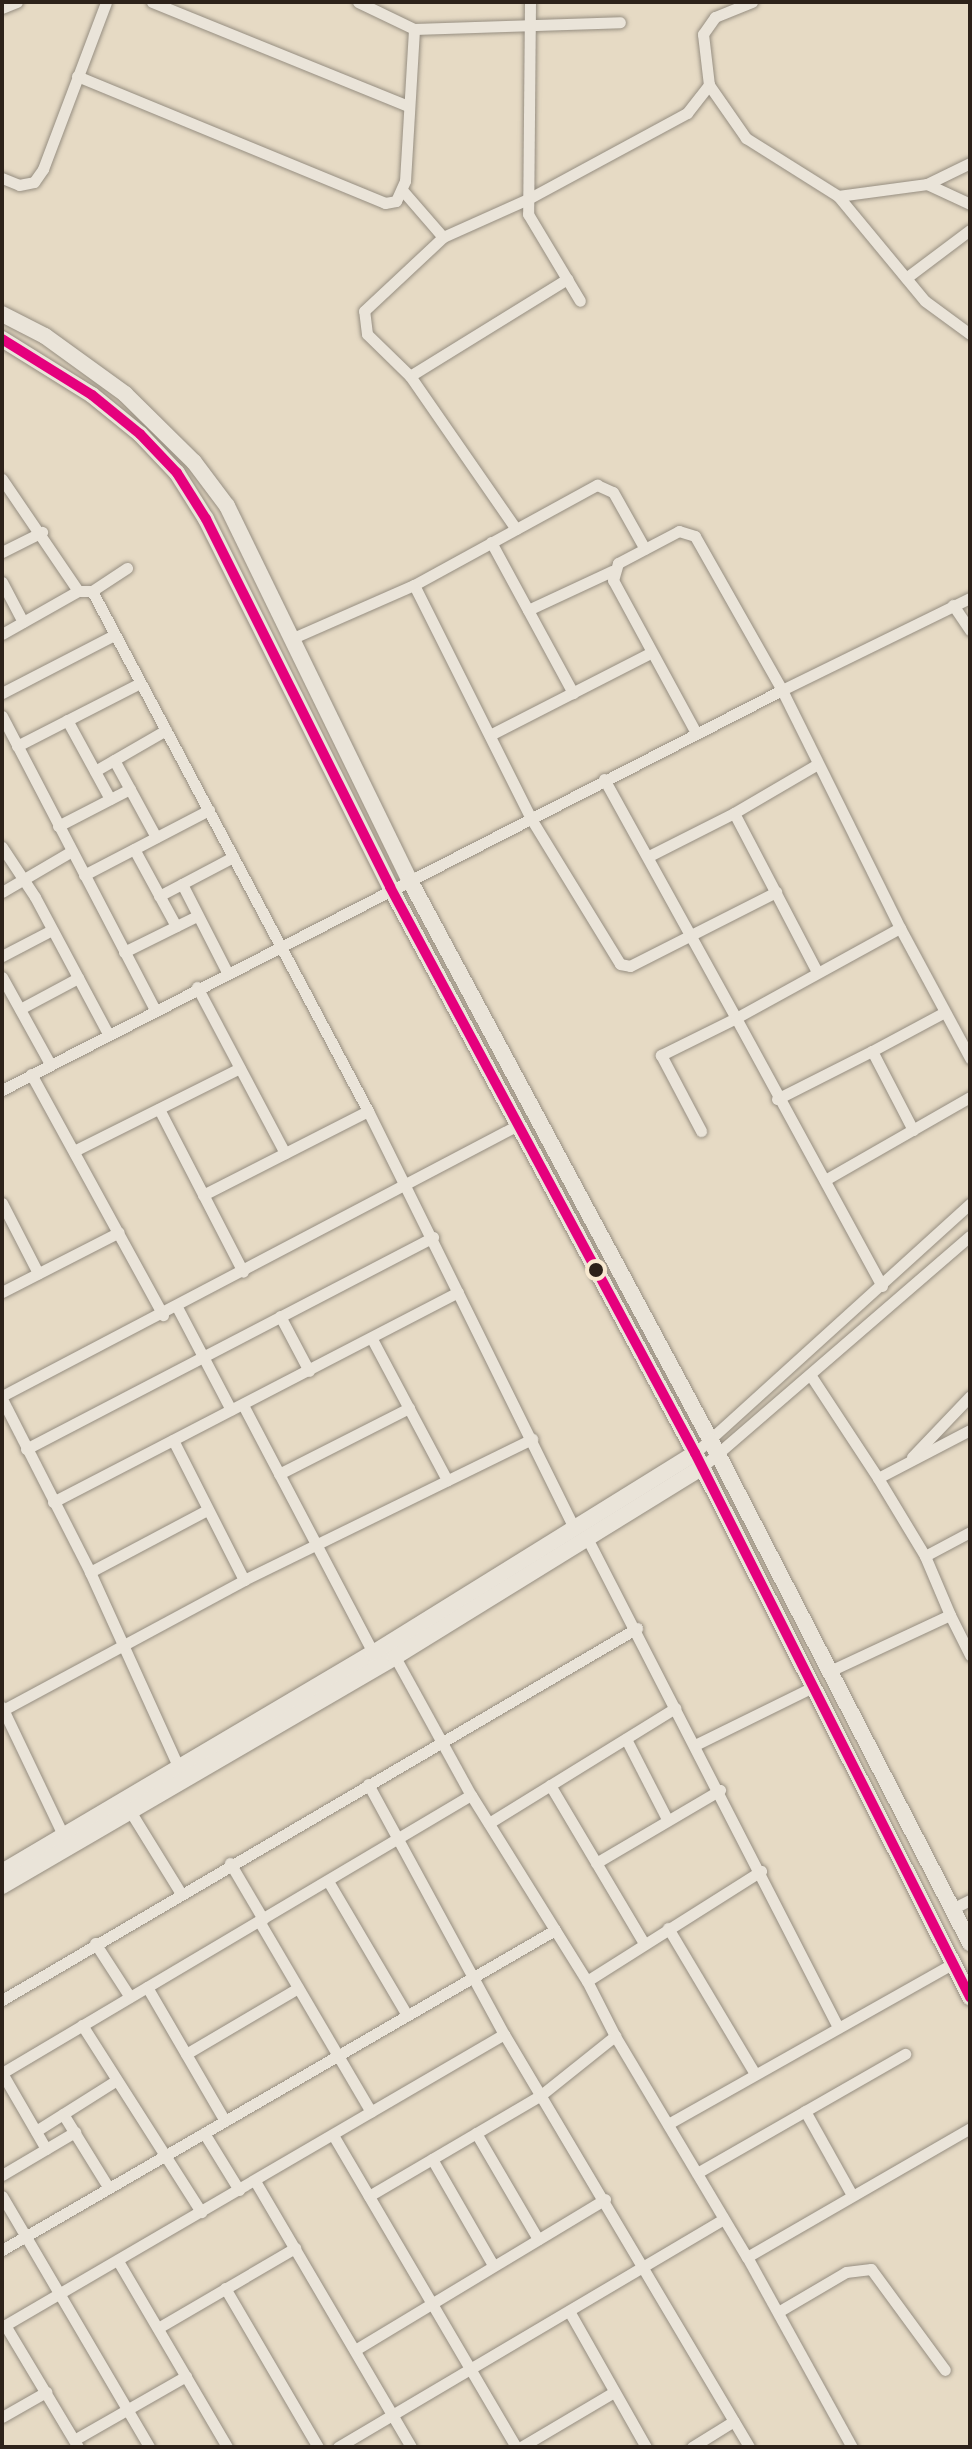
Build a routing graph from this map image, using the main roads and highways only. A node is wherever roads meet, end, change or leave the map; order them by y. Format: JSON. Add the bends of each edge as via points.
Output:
{"nodes":[{"id":1,"x":2,"y":314,"type":"edge"},
{"id":2,"x":2,"y":339,"type":"edge"},
{"id":3,"x":104,"y":376,"type":"junction"},
{"id":4,"x":92,"y":395,"type":"junction"},
{"id":5,"x":698,"y":1460,"type":"junction"},
{"id":6,"x":580,"y":1533,"type":"junction"},
{"id":7,"x":2,"y":1872,"type":"edge"},
{"id":8,"x":2,"y":1886,"type":"edge"},
{"id":9,"x":970,"y":1943,"type":"edge"},
{"id":10,"x":970,"y":1997,"type":"edge"}],
"edges":[{"from":1,"to":3,"type":"main road"},
{"from":2,"to":4,"type":"main road"},
{"from":3,"to":4,"type":"main road"},
{"from":3,"to":9,"type":"main road","via":[[155,420],[227,506],[409,879],[832,1670],[871,1758]]},
{"from":4,"to":5,"type":"main road","via":[[177,473],[206,519],[390,887]]},
{"from":5,"to":6,"type":"main road"},
{"from":5,"to":10,"type":"main road"},
{"from":6,"to":7,"type":"main road"},
{"from":6,"to":8,"type":"main road","via":[[395,1657]]}]}
